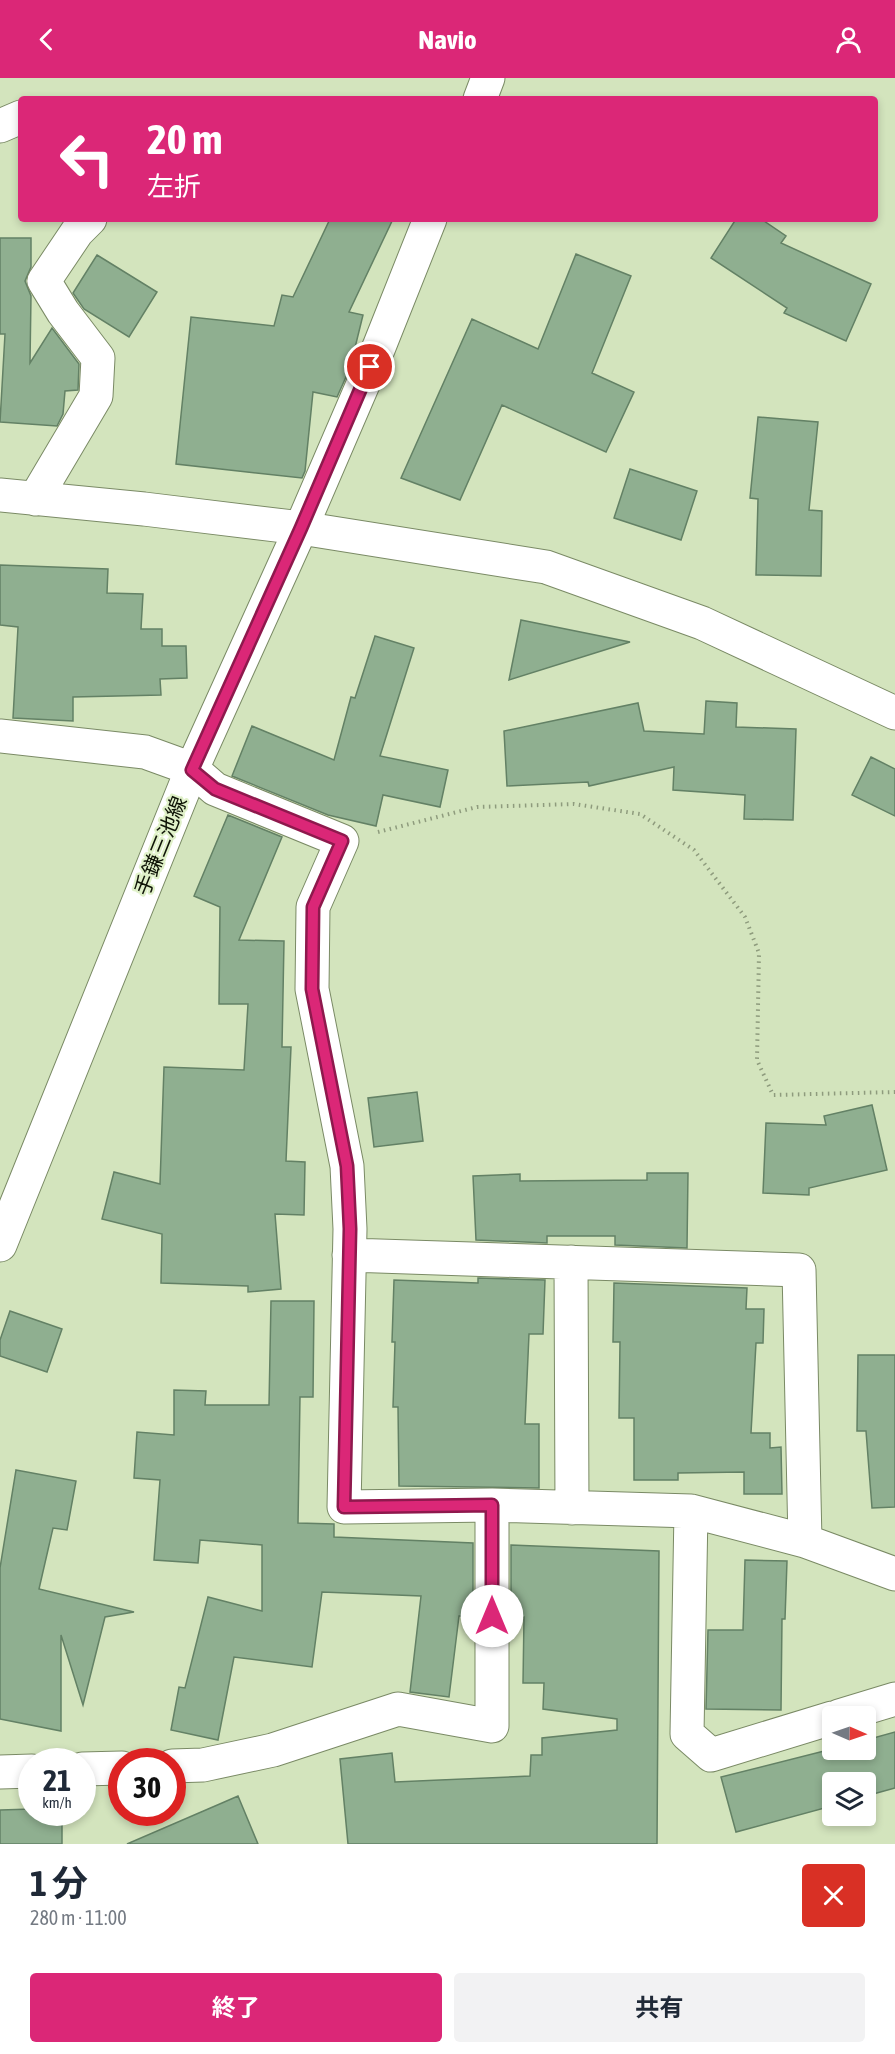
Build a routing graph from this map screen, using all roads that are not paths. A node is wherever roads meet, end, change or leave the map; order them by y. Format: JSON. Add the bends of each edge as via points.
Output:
{"nodes":[{"id":1,"x":488,"y":78,"type":"edge"},
{"id":2,"x":481,"y":96,"type":"edge"},
{"id":3,"x":18,"y":118,"type":"edge"},
{"id":4,"x":0,"y":126,"type":"edge"},
{"id":5,"x":87,"y":222,"type":"edge"},
{"id":6,"x":429,"y":222,"type":"edge"},
{"id":7,"x":0,"y":495,"type":"edge"},
{"id":8,"x":35,"y":499,"type":"junction"},
{"id":9,"x":301,"y":528,"type":"junction"},
{"id":10,"x":895,"y":712,"type":"edge"},
{"id":11,"x":0,"y":736,"type":"edge"},
{"id":12,"x":192,"y":770,"type":"junction"},
{"id":13,"x":0,"y":1245,"type":"edge"},
{"id":14,"x":349,"y":1255,"type":"junction"},
{"id":15,"x":571,"y":1262,"type":"junction"},
{"id":16,"x":492,"y":1505,"type":"junction"},
{"id":17,"x":572,"y":1508,"type":"junction"},
{"id":18,"x":691,"y":1511,"type":"junction"},
{"id":19,"x":805,"y":1541,"type":"junction"},
{"id":20,"x":895,"y":1574,"type":"edge"},
{"id":21,"x":895,"y":1699,"type":"edge"},
{"id":22,"x":872,"y":1706,"type":"edge"},
{"id":23,"x":822,"y":1721,"type":"edge"},
{"id":24,"x":186,"y":1766,"type":"edge"},
{"id":25,"x":18,"y":1772,"type":"edge"},
{"id":26,"x":0,"y":1773,"type":"edge"}],
"edges":[{"from":1,"to":2,"type":"street"},
{"from":3,"to":4,"type":"street"},
{"from":5,"to":8,"type":"street","via":[[44,281],[98,358],[96,396]]},
{"from":6,"to":9,"type":"street","name":"手鎌三池線"},
{"from":7,"to":8,"type":"street"},
{"from":8,"to":9,"type":"street"},
{"from":9,"to":10,"type":"street","via":[[546,567],[702,623]]},
{"from":9,"to":12,"type":"street","name":"手鎌三池線"},
{"from":11,"to":12,"type":"street","via":[[145,752]]},
{"from":12,"to":13,"type":"street","name":"手鎌三池線"},
{"from":12,"to":14,"type":"street","via":[[215,789],[342,841],[313,907],[312,989],[347,1166]]},
{"from":14,"to":15,"type":"street"},
{"from":14,"to":16,"type":"street","via":[[344,1507]]},
{"from":15,"to":17,"type":"street"},
{"from":15,"to":19,"type":"street","via":[[799,1270]]},
{"from":16,"to":17,"type":"street"},
{"from":16,"to":24,"type":"street","via":[[492,1726],[398,1709],[273,1750]]},
{"from":17,"to":18,"type":"street"},
{"from":18,"to":19,"type":"street"},
{"from":18,"to":23,"type":"street","via":[[687,1734],[711,1755]]},
{"from":19,"to":20,"type":"street"},
{"from":21,"to":22,"type":"street"},
{"from":25,"to":26,"type":"street"}]}
